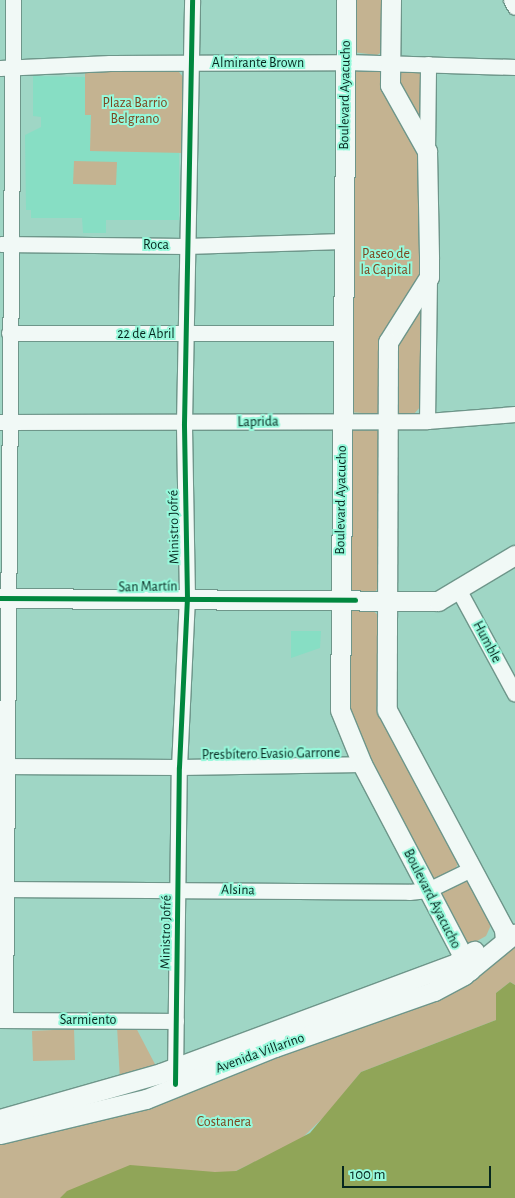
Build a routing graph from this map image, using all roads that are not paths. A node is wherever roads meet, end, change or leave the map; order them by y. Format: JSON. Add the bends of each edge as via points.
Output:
{"nodes":[{"id":1,"x":13,"y":0,"type":"edge"},
{"id":2,"x":192,"y":0,"type":"edge"},
{"id":3,"x":346,"y":0,"type":"edge"},
{"id":4,"x":391,"y":0,"type":"edge"},
{"id":5,"x":511,"y":0,"type":"edge"},
{"id":6,"x":515,"y":7,"type":"edge"},
{"id":7,"x":346,"y":62,"type":"junction"},
{"id":8,"x":389,"y":62,"type":"junction"},
{"id":9,"x":193,"y":63,"type":"junction"},
{"id":10,"x":428,"y":64,"type":"junction"},
{"id":11,"x":515,"y":67,"type":"edge"},
{"id":12,"x":6,"y":68,"type":"edge"},
{"id":13,"x":427,"y":151,"type":"junction"},
{"id":14,"x":343,"y":241,"type":"junction"},
{"id":15,"x":5,"y":244,"type":"edge"},
{"id":16,"x":186,"y":246,"type":"junction"},
{"id":17,"x":429,"y":276,"type":"junction"},
{"id":18,"x":9,"y":333,"type":"junction"},
{"id":19,"x":342,"y":333,"type":"junction"},
{"id":20,"x":185,"y":334,"type":"junction"},
{"id":21,"x":515,"y":414,"type":"edge"},
{"id":22,"x":342,"y":420,"type":"junction"},
{"id":23,"x":427,"y":421,"type":"junction"},
{"id":24,"x":4,"y":422,"type":"edge"},
{"id":25,"x":387,"y":422,"type":"junction"},
{"id":26,"x":184,"y":424,"type":"junction"},
{"id":27,"x":515,"y":555,"type":"edge"},
{"id":28,"x":458,"y":589,"type":"junction"},
{"id":29,"x":4,"y":598,"type":"edge"},
{"id":30,"x":187,"y":598,"type":"junction"},
{"id":31,"x":340,"y":600,"type":"junction"},
{"id":32,"x":386,"y":600,"type":"junction"},
{"id":33,"x":515,"y":694,"type":"edge"},
{"id":34,"x":362,"y":764,"type":"junction"},
{"id":35,"x":3,"y":766,"type":"edge"},
{"id":36,"x":179,"y":767,"type":"junction"},
{"id":37,"x":471,"y":868,"type":"junction"},
{"id":38,"x":3,"y":889,"type":"edge"},
{"id":39,"x":178,"y":889,"type":"junction"},
{"id":40,"x":428,"y":890,"type":"junction"},
{"id":41,"x":510,"y":931,"type":"edge"},
{"id":42,"x":467,"y":964,"type":"junction"},
{"id":43,"x":2,"y":1020,"type":"edge"},
{"id":44,"x":176,"y":1021,"type":"junction"},
{"id":45,"x":175,"y":1076,"type":"junction"},
{"id":46,"x":0,"y":1119,"type":"edge"},
{"id":47,"x":0,"y":1134,"type":"edge"}],
"edges":[{"from":1,"to":12,"type":"street"},
{"from":2,"to":9,"type":"street","name":"Ministro Jofré"},
{"from":3,"to":7,"type":"main road","name":"Boulevard Ayacucho"},
{"from":4,"to":8,"type":"main road"},
{"from":5,"to":6,"type":"street"},
{"from":7,"to":8,"type":"street","name":"Almirante Brown"},
{"from":7,"to":9,"type":"street","name":"Almirante Brown"},
{"from":7,"to":14,"type":"main road","name":"Boulevard Ayacucho"},
{"from":8,"to":10,"type":"street","name":"Almirante Brown"},
{"from":8,"to":13,"type":"main road","via":[[390,85]]},
{"from":9,"to":12,"type":"street","name":"Almirante Brown"},
{"from":9,"to":16,"type":"street","name":"Ministro Jofré"},
{"from":10,"to":11,"type":"street","name":"Almirante Brown"},
{"from":10,"to":13,"type":"street"},
{"from":12,"to":15,"type":"street"},
{"from":13,"to":17,"type":"main road"},
{"from":14,"to":16,"type":"street","name":"Roca"},
{"from":14,"to":19,"type":"main road","name":"Boulevard Ayacucho"},
{"from":15,"to":16,"type":"street","name":"Roca"},
{"from":15,"to":18,"type":"street"},
{"from":16,"to":20,"type":"street","name":"Ministro Jofré"},
{"from":17,"to":23,"type":"street"},
{"from":17,"to":25,"type":"main road","via":[[388,342]]},
{"from":18,"to":20,"type":"street","name":"22 de Abril"},
{"from":18,"to":24,"type":"street"},
{"from":19,"to":20,"type":"street","name":"22 de Abril"},
{"from":19,"to":22,"type":"main road","name":"Boulevard Ayacucho"},
{"from":20,"to":26,"type":"street","name":"Ministro Jofré"},
{"from":21,"to":23,"type":"street","name":"Laprida"},
{"from":22,"to":25,"type":"street","name":"Laprida"},
{"from":22,"to":26,"type":"street","name":"Laprida"},
{"from":22,"to":31,"type":"main road","name":"Boulevard Ayacucho"},
{"from":23,"to":25,"type":"street","name":"Laprida"},
{"from":24,"to":26,"type":"street","name":"Laprida"},
{"from":24,"to":29,"type":"street"},
{"from":25,"to":32,"type":"main road"},
{"from":26,"to":30,"type":"street","name":"Ministro Jofré"},
{"from":27,"to":28,"type":"main road","name":"San Martín"},
{"from":28,"to":32,"type":"main road","name":"San Martín","via":[[438,601]]},
{"from":28,"to":33,"type":"street","name":"Humble"},
{"from":29,"to":30,"type":"main road","name":"San Martín"},
{"from":29,"to":35,"type":"street"},
{"from":30,"to":31,"type":"main road","name":"San Martín"},
{"from":30,"to":36,"type":"street","name":"Ministro Jofré"},
{"from":31,"to":32,"type":"main road","name":"San Martín"},
{"from":31,"to":34,"type":"main road","name":"Boulevard Ayacucho","via":[[340,710]]},
{"from":32,"to":37,"type":"main road","via":[[386,710]]},
{"from":34,"to":36,"type":"street","name":"Presbítero Evasio Garrone"},
{"from":34,"to":40,"type":"main road","name":"Boulevard Ayacucho"},
{"from":35,"to":36,"type":"street","name":"Presbítero Evasio Garrone"},
{"from":35,"to":38,"type":"street"},
{"from":36,"to":39,"type":"street","name":"Ministro Jofré"},
{"from":37,"to":40,"type":"street","name":"Alsina"},
{"from":37,"to":41,"type":"main road"},
{"from":38,"to":39,"type":"street","name":"Alsina"},
{"from":38,"to":43,"type":"street"},
{"from":39,"to":40,"type":"street","name":"Alsina"},
{"from":39,"to":44,"type":"street","name":"Ministro Jofré"},
{"from":40,"to":42,"type":"main road","name":"Boulevard Ayacucho"},
{"from":41,"to":42,"type":"main road","name":"Avenida Villarino"},
{"from":42,"to":45,"type":"main road","name":"Avenida Villarino"},
{"from":43,"to":44,"type":"street","name":"Sarmiento"},
{"from":44,"to":45,"type":"street","name":"Ministro Jofré"},
{"from":45,"to":46,"type":"main road","name":"Avenida Villarino"},
{"from":45,"to":47,"type":"main road","name":"Avenida Villarino","via":[[146,1099]]}]}
